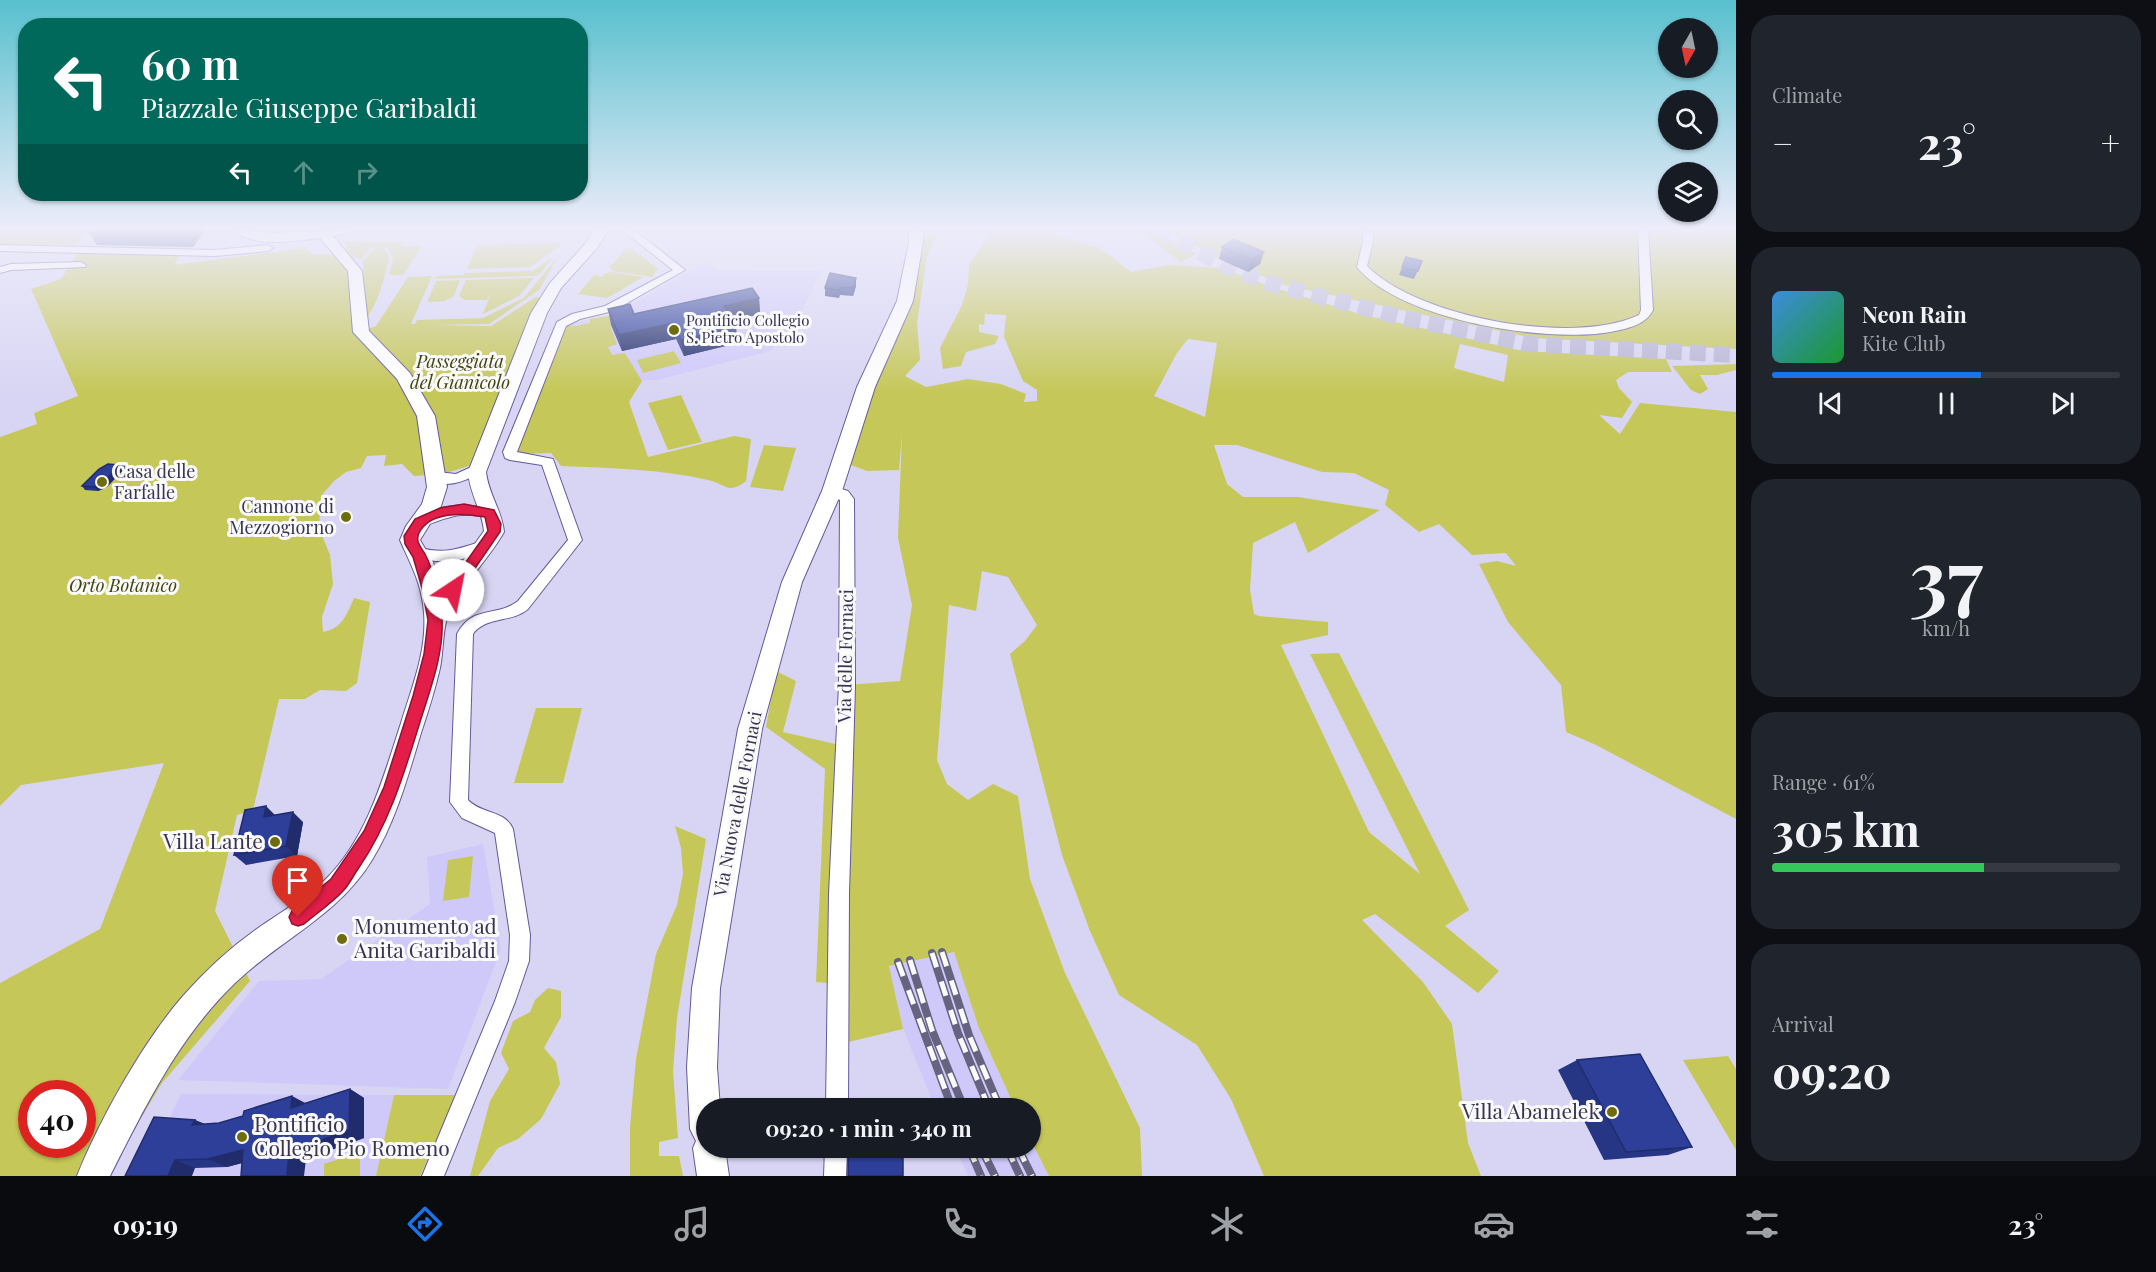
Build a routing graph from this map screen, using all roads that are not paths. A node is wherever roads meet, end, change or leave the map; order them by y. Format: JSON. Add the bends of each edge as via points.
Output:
{"nodes":[{"id":1,"x":356,"y":284,"type":"edge"},
{"id":2,"x":557,"y":284,"type":"edge"},
{"id":3,"x":656,"y":284,"type":"edge"},
{"id":4,"x":908,"y":284,"type":"edge"},
{"id":5,"x":1380,"y":284,"type":"edge"},
{"id":6,"x":1646,"y":284,"type":"edge"},
{"id":7,"x":478,"y":470,"type":"junction"},
{"id":8,"x":436,"y":477,"type":"junction"},
{"id":9,"x":832,"y":491,"type":"junction"},
{"id":10,"x":490,"y":513,"type":"junction"},
{"id":11,"x":420,"y":522,"type":"junction"},
{"id":12,"x":483,"y":546,"type":"junction"},
{"id":13,"x":417,"y":552,"type":"junction"},
{"id":14,"x":435,"y":620,"type":"junction"},
{"id":15,"x":704,"y":1098,"type":"edge"},
{"id":16,"x":837,"y":1098,"type":"edge"},
{"id":17,"x":710,"y":1158,"type":"edge"},
{"id":18,"x":836,"y":1158,"type":"edge"},
{"id":19,"x":93,"y":1176,"type":"edge"},
{"id":20,"x":433,"y":1176,"type":"edge"},
{"id":21,"x":713,"y":1176,"type":"edge"},
{"id":22,"x":835,"y":1176,"type":"edge"}],
"edges":[{"from":1,"to":8,"type":"street","via":[[361,332],[404,377],[421,405]]},
{"from":2,"to":7,"type":"street","via":[[539,314]]},
{"from":3,"to":20,"type":"street","via":[[613,308],[576,316],[561,324],[510,452],[514,458],[548,462],[574,540],[521,607],[478,620],[465,634],[459,802],[466,812],[504,828],[521,944],[505,1002]]},
{"from":4,"to":9,"type":"street","via":[[905,301],[866,387]]},
{"from":5,"to":6,"type":"street","via":[[1421,302],[1530,330],[1599,330],[1634,323],[1647,310]]},
{"from":7,"to":8,"type":"street","via":[[458,478]]},
{"from":7,"to":10,"type":"street","via":[[479,490]]},
{"from":8,"to":11,"type":"street","via":[[434,499]]},
{"from":9,"to":15,"type":"street","name":"Via Nuova delle Fornaci","via":[[786,600],[746,751],[706,988]]},
{"from":9,"to":16,"type":"street","name":"Via delle Fornaci","via":[[847,499],[848,628]]},
{"from":10,"to":11,"type":"street","via":[[458,509]]},
{"from":10,"to":12,"type":"street","via":[[495,529]]},
{"from":11,"to":13,"type":"street","via":[[410,540]]},
{"from":12,"to":13,"type":"street","via":[[448,558]]},
{"from":12,"to":14,"type":"street"},
{"from":13,"to":14,"type":"street"},
{"from":14,"to":19,"type":"street","via":[[427,673],[404,749],[375,827],[360,855],[337,885],[235,963],[191,1010],[140,1087]]},
{"from":17,"to":21,"type":"street"},
{"from":18,"to":22,"type":"street"}]}
